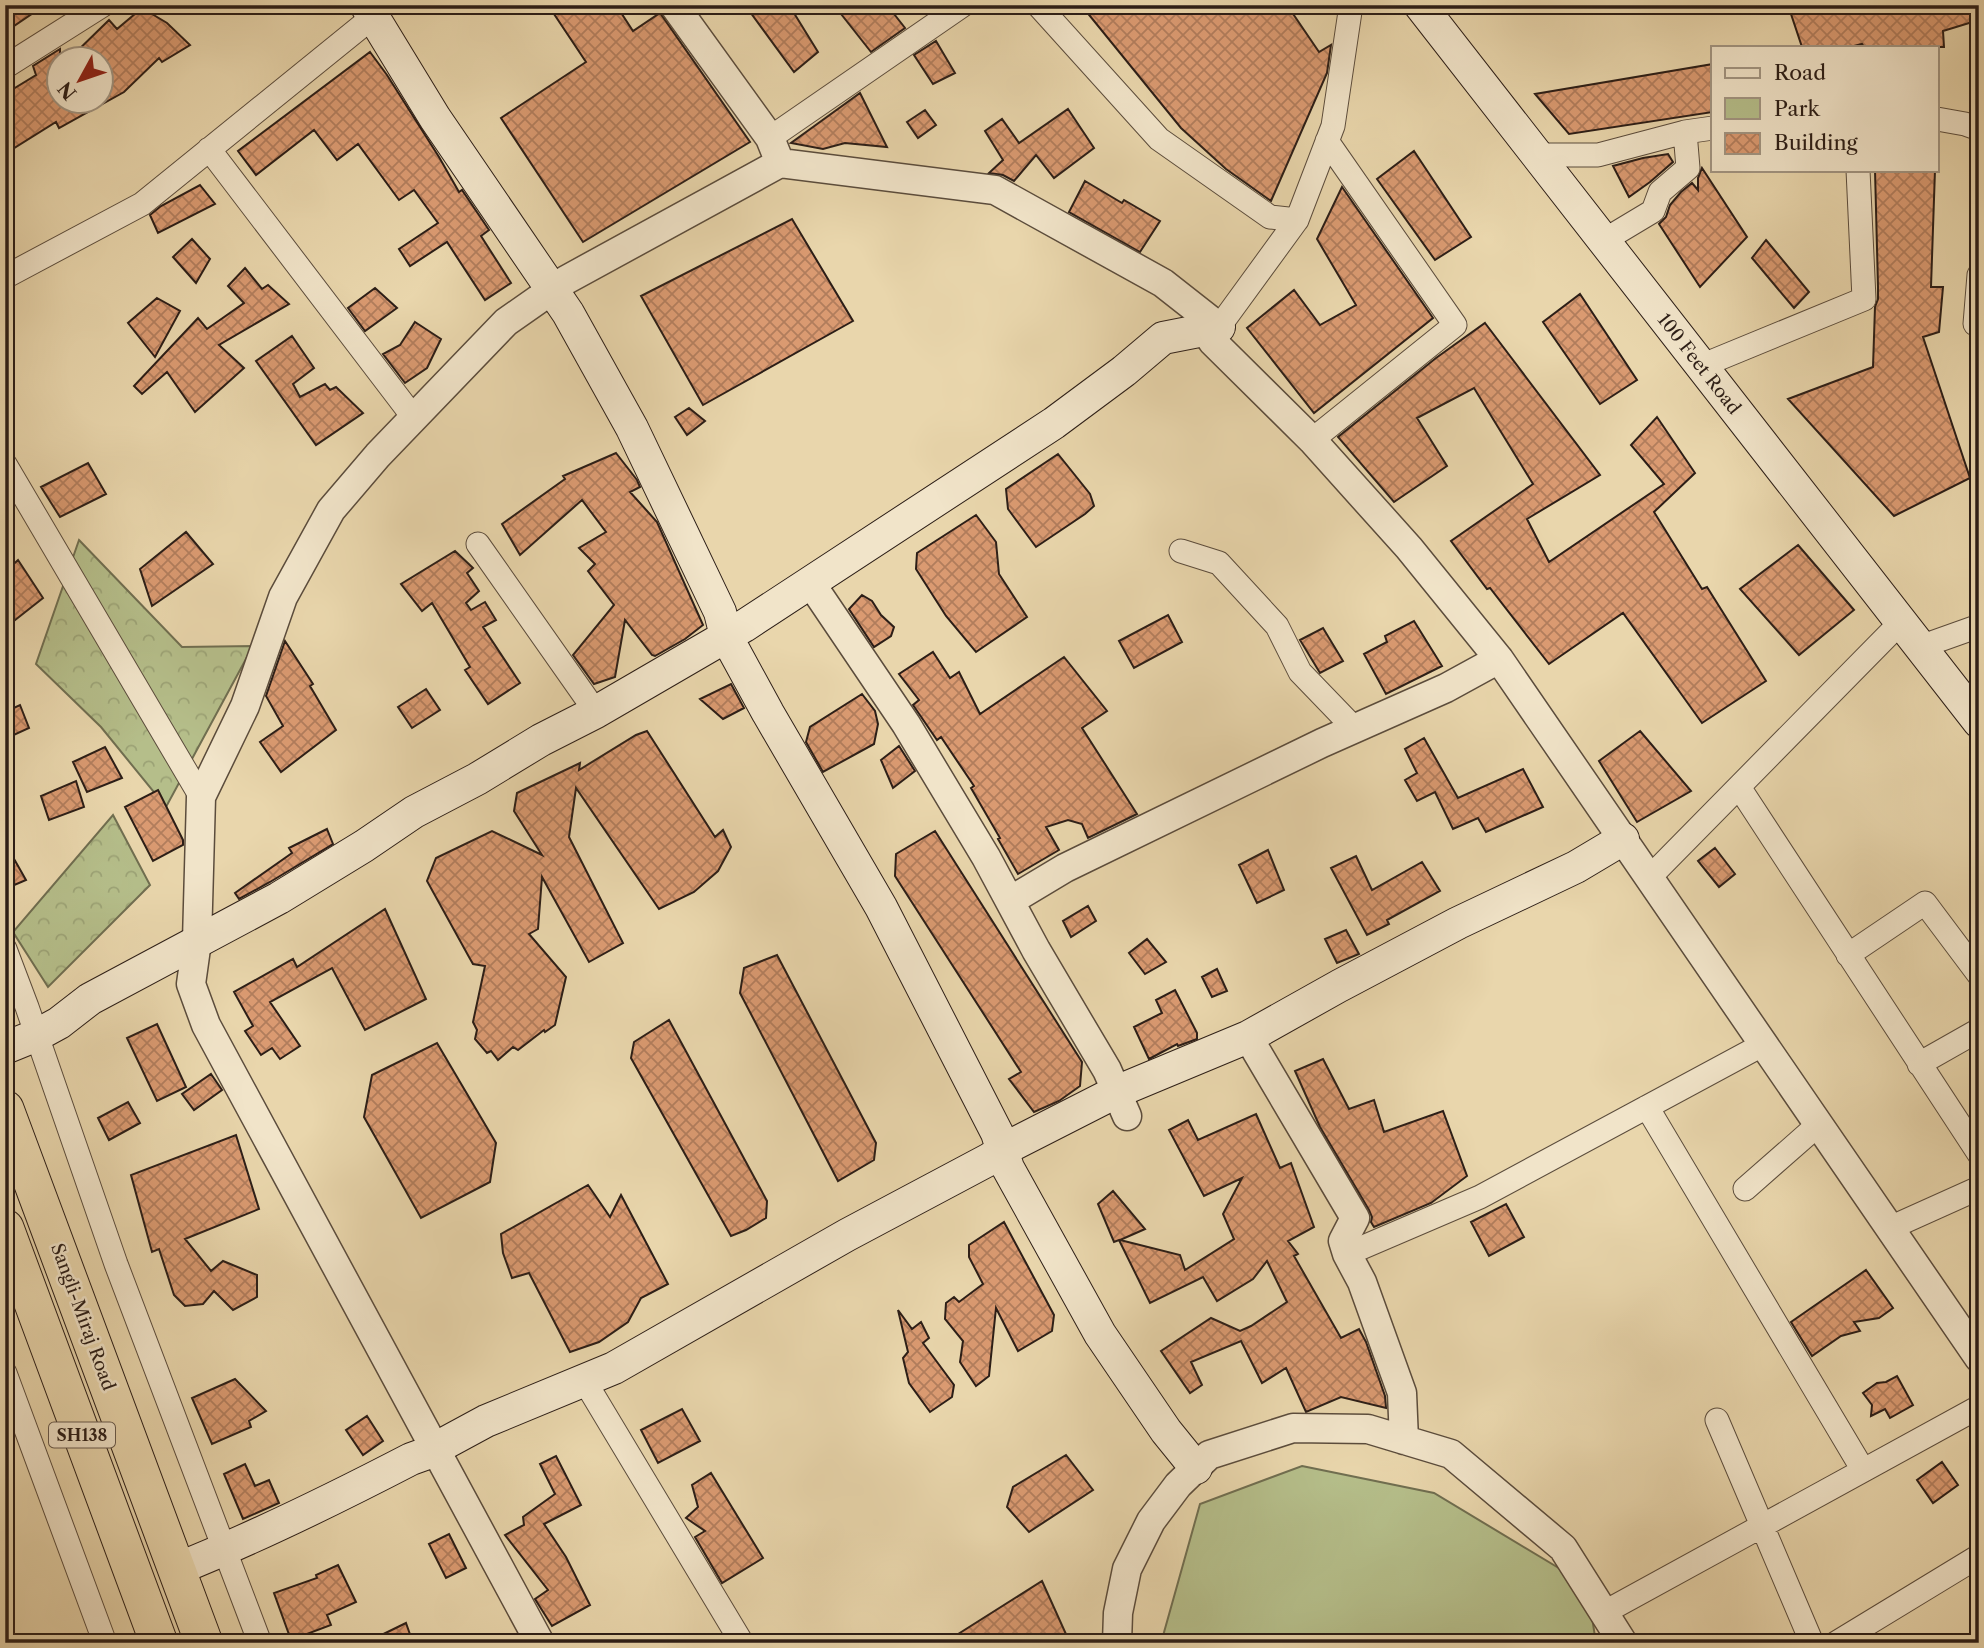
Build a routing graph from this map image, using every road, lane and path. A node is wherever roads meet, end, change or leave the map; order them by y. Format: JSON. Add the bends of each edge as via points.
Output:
{"nodes":[{"id":1,"x":103,"y":5,"type":"edge"},
{"id":2,"x":674,"y":5,"type":"edge"},
{"id":3,"x":963,"y":5,"type":"edge"},
{"id":4,"x":1038,"y":5,"type":"edge"},
{"id":5,"x":1352,"y":5,"type":"edge"},
{"id":6,"x":1419,"y":5,"type":"edge"},
{"id":7,"x":370,"y":10,"type":"edge"},
{"id":8,"x":5,"y":67,"type":"edge"},
{"id":9,"x":1938,"y":118,"type":"edge"},
{"id":10,"x":1711,"y":128,"type":"edge"},
{"id":11,"x":1979,"y":129,"type":"edge"},
{"id":12,"x":1685,"y":132,"type":"junction"},
{"id":13,"x":1327,"y":141,"type":"junction"},
{"id":14,"x":209,"y":149,"type":"junction"},
{"id":15,"x":775,"y":151,"type":"junction"},
{"id":16,"x":1536,"y":155,"type":"junction"},
{"id":17,"x":1858,"y":172,"type":"edge"},
{"id":18,"x":1297,"y":220,"type":"junction"},
{"id":19,"x":1603,"y":241,"type":"junction"},
{"id":20,"x":1979,"y":275,"type":"edge"},
{"id":21,"x":5,"y":277,"type":"edge"},
{"id":22,"x":553,"y":289,"type":"junction"},
{"id":23,"x":1975,"y":324,"type":"dead end"},
{"id":24,"x":1219,"y":327,"type":"junction"},
{"id":25,"x":1701,"y":366,"type":"junction"},
{"id":26,"x":414,"y":418,"type":"junction"},
{"id":27,"x":1312,"y":440,"type":"junction"},
{"id":28,"x":5,"y":464,"type":"edge"},
{"id":29,"x":478,"y":544,"type":"dead end"},
{"id":30,"x":1181,"y":551,"type":"dead end"},
{"id":31,"x":810,"y":582,"type":"junction"},
{"id":32,"x":1901,"y":622,"type":"junction"},
{"id":33,"x":1979,"y":626,"type":"edge"},
{"id":34,"x":726,"y":636,"type":"junction"},
{"id":35,"x":1920,"y":647,"type":"junction"},
{"id":36,"x":1499,"y":659,"type":"junction"},
{"id":37,"x":596,"y":712,"type":"junction"},
{"id":38,"x":1979,"y":723,"type":"edge"},
{"id":39,"x":1354,"y":728,"type":"junction"},
{"id":40,"x":1739,"y":787,"type":"junction"},
{"id":41,"x":201,"y":797,"type":"junction"},
{"id":42,"x":1623,"y":839,"type":"junction"},
{"id":43,"x":1649,"y":877,"type":"junction"},
{"id":44,"x":1010,"y":901,"type":"junction"},
{"id":45,"x":197,"y":941,"type":"junction"},
{"id":46,"x":5,"y":949,"type":"edge"},
{"id":47,"x":1848,"y":955,"type":"junction"},
{"id":48,"x":1979,"y":975,"type":"edge"},
{"id":49,"x":1979,"y":1030,"type":"edge"},
{"id":50,"x":37,"y":1035,"type":"junction"},
{"id":51,"x":1248,"y":1037,"type":"junction"},
{"id":52,"x":1764,"y":1044,"type":"junction"},
{"id":53,"x":5,"y":1048,"type":"edge"},
{"id":54,"x":1919,"y":1064,"type":"junction"},
{"id":55,"x":1122,"y":1104,"type":"junction"},
{"id":56,"x":1647,"y":1107,"type":"junction"},
{"id":57,"x":5,"y":1109,"type":"edge"},
{"id":58,"x":1819,"y":1124,"type":"junction"},
{"id":59,"x":1003,"y":1151,"type":"junction"},
{"id":60,"x":1979,"y":1154,"type":"edge"},
{"id":61,"x":1979,"y":1188,"type":"edge"},
{"id":62,"x":1745,"y":1189,"type":"dead end"},
{"id":63,"x":5,"y":1228,"type":"edge"},
{"id":64,"x":1890,"y":1228,"type":"junction"},
{"id":65,"x":1347,"y":1254,"type":"junction"},
{"id":66,"x":1979,"y":1358,"type":"edge"},
{"id":67,"x":5,"y":1373,"type":"edge"},
{"id":68,"x":584,"y":1380,"type":"junction"},
{"id":69,"x":1979,"y":1407,"type":"edge"},
{"id":70,"x":1717,"y":1420,"type":"dead end"},
{"id":71,"x":1404,"y":1440,"type":"junction"},
{"id":72,"x":435,"y":1448,"type":"junction"},
{"id":73,"x":1196,"y":1468,"type":"junction"},
{"id":74,"x":1863,"y":1471,"type":"junction"},
{"id":75,"x":1762,"y":1526,"type":"junction"},
{"id":76,"x":225,"y":1550,"type":"junction"},
{"id":77,"x":1979,"y":1556,"type":"edge"},
{"id":78,"x":177,"y":1569,"type":"junction"},
{"id":79,"x":1605,"y":1612,"type":"junction"},
{"id":80,"x":105,"y":1643,"type":"edge"},
{"id":81,"x":159,"y":1643,"type":"edge"},
{"id":82,"x":204,"y":1643,"type":"edge"},
{"id":83,"x":260,"y":1643,"type":"edge"},
{"id":84,"x":540,"y":1643,"type":"edge"},
{"id":85,"x":742,"y":1643,"type":"edge"},
{"id":86,"x":1117,"y":1643,"type":"edge"},
{"id":87,"x":1623,"y":1643,"type":"edge"},
{"id":88,"x":1812,"y":1643,"type":"edge"},
{"id":89,"x":1836,"y":1643,"type":"edge"}],
"edges":[{"from":1,"to":8,"type":"street"},
{"from":2,"to":15,"type":"street"},
{"from":3,"to":15,"type":"street"},
{"from":4,"to":18,"type":"street","via":[[1159,139],[1270,217]]},
{"from":5,"to":13,"type":"street"},
{"from":6,"to":16,"type":"main road","name":"100 Feet Road"},
{"from":7,"to":14,"type":"street"},
{"from":7,"to":22,"type":"main road","via":[[435,118]]},
{"from":9,"to":11,"type":"street"},
{"from":10,"to":12,"type":"street"},
{"from":12,"to":16,"type":"street","via":[[1598,155]]},
{"from":12,"to":19,"type":"street","via":[[1688,168],[1660,192],[1653,211]]},
{"from":13,"to":18,"type":"street"},
{"from":13,"to":27,"type":"street","via":[[1455,325]]},
{"from":14,"to":21,"type":"street","via":[[142,204]]},
{"from":14,"to":26,"type":"street"},
{"from":15,"to":22,"type":"street"},
{"from":15,"to":24,"type":"street","via":[[995,190],[1163,283]]},
{"from":16,"to":19,"type":"main road","name":"100 Feet Road"},
{"from":17,"to":25,"type":"street","via":[[1864,299]]},
{"from":18,"to":24,"type":"street"},
{"from":19,"to":25,"type":"main road","name":"100 Feet Road"},
{"from":20,"to":23,"type":"street"},
{"from":22,"to":26,"type":"street","via":[[506,322]]},
{"from":22,"to":34,"type":"main road","via":[[632,428],[720,612]]},
{"from":24,"to":27,"type":"street","via":[[1212,341]]},
{"from":24,"to":31,"type":"main road","via":[[1163,338],[1054,423]]},
{"from":25,"to":32,"type":"main road","name":"100 Feet Road"},
{"from":26,"to":41,"type":"street","via":[[331,510],[283,597],[245,706]]},
{"from":27,"to":36,"type":"street","via":[[1409,548]]},
{"from":28,"to":41,"type":"street"},
{"from":29,"to":37,"type":"street"},
{"from":30,"to":39,"type":"street","via":[[1219,563],[1276,626],[1300,673]]},
{"from":31,"to":34,"type":"main road"},
{"from":31,"to":44,"type":"street","via":[[906,724]]},
{"from":32,"to":35,"type":"main road","name":"100 Feet Road"},
{"from":32,"to":40,"type":"street"},
{"from":33,"to":35,"type":"street"},
{"from":34,"to":37,"type":"main road"},
{"from":34,"to":59,"type":"main road","via":[[881,906]]},
{"from":35,"to":38,"type":"main road","name":"100 Feet Road"},
{"from":36,"to":39,"type":"street"},
{"from":36,"to":42,"type":"street"},
{"from":37,"to":45,"type":"main road","via":[[414,813],[279,898]]},
{"from":39,"to":44,"type":"street","via":[[1065,868]]},
{"from":40,"to":43,"type":"street"},
{"from":40,"to":47,"type":"street"},
{"from":41,"to":45,"type":"street"},
{"from":42,"to":43,"type":"street"},
{"from":42,"to":51,"type":"main road"},
{"from":43,"to":52,"type":"street"},
{"from":44,"to":55,"type":"street"},
{"from":45,"to":50,"type":"main road","via":[[90,999]]},
{"from":45,"to":72,"type":"street","via":[[191,984],[206,1025]]},
{"from":46,"to":50,"type":"street"},
{"from":47,"to":48,"type":"street","via":[[1925,903]]},
{"from":47,"to":54,"type":"street"},
{"from":49,"to":54,"type":"street"},
{"from":50,"to":53,"type":"main road"},
{"from":50,"to":76,"type":"street","via":[[116,1264]]},
{"from":51,"to":55,"type":"main road"},
{"from":51,"to":65,"type":"street","via":[[1354,1218],[1343,1241]]},
{"from":52,"to":56,"type":"street"},
{"from":52,"to":58,"type":"street"},
{"from":54,"to":60,"type":"street"},
{"from":55,"to":59,"type":"main road"},
{"from":56,"to":65,"type":"street","via":[[1480,1197]]},
{"from":56,"to":74,"type":"street"},
{"from":57,"to":78,"type":"highway","name":"Sangli-Miraj Road"},
{"from":58,"to":62,"type":"street"},
{"from":58,"to":64,"type":"street"},
{"from":59,"to":68,"type":"main road","via":[[614,1368]]},
{"from":59,"to":73,"type":"main road","via":[[1008,1168],[1100,1334]]},
{"from":61,"to":64,"type":"street"},
{"from":63,"to":81,"type":"highway","number":"SH138"},
{"from":64,"to":66,"type":"street"},
{"from":65,"to":71,"type":"street","via":[[1362,1282],[1402,1393]]},
{"from":67,"to":80,"type":"street"},
{"from":68,"to":72,"type":"main road"},
{"from":68,"to":85,"type":"street"},
{"from":69,"to":74,"type":"street"},
{"from":70,"to":75,"type":"street"},
{"from":71,"to":73,"type":"street","via":[[1368,1429],[1293,1427],[1209,1455]]},
{"from":71,"to":79,"type":"street","via":[[1451,1454],[1563,1548]]},
{"from":72,"to":76,"type":"main road"},
{"from":72,"to":84,"type":"street"},
{"from":73,"to":86,"type":"street","via":[[1151,1521],[1127,1569]]},
{"from":74,"to":75,"type":"street"},
{"from":75,"to":79,"type":"street"},
{"from":75,"to":88,"type":"street"},
{"from":76,"to":78,"type":"main road"},
{"from":76,"to":83,"type":"street"},
{"from":77,"to":89,"type":"street"},
{"from":78,"to":82,"type":"highway","name":"Sangli-Miraj Road"},
{"from":79,"to":87,"type":"street"}]}
